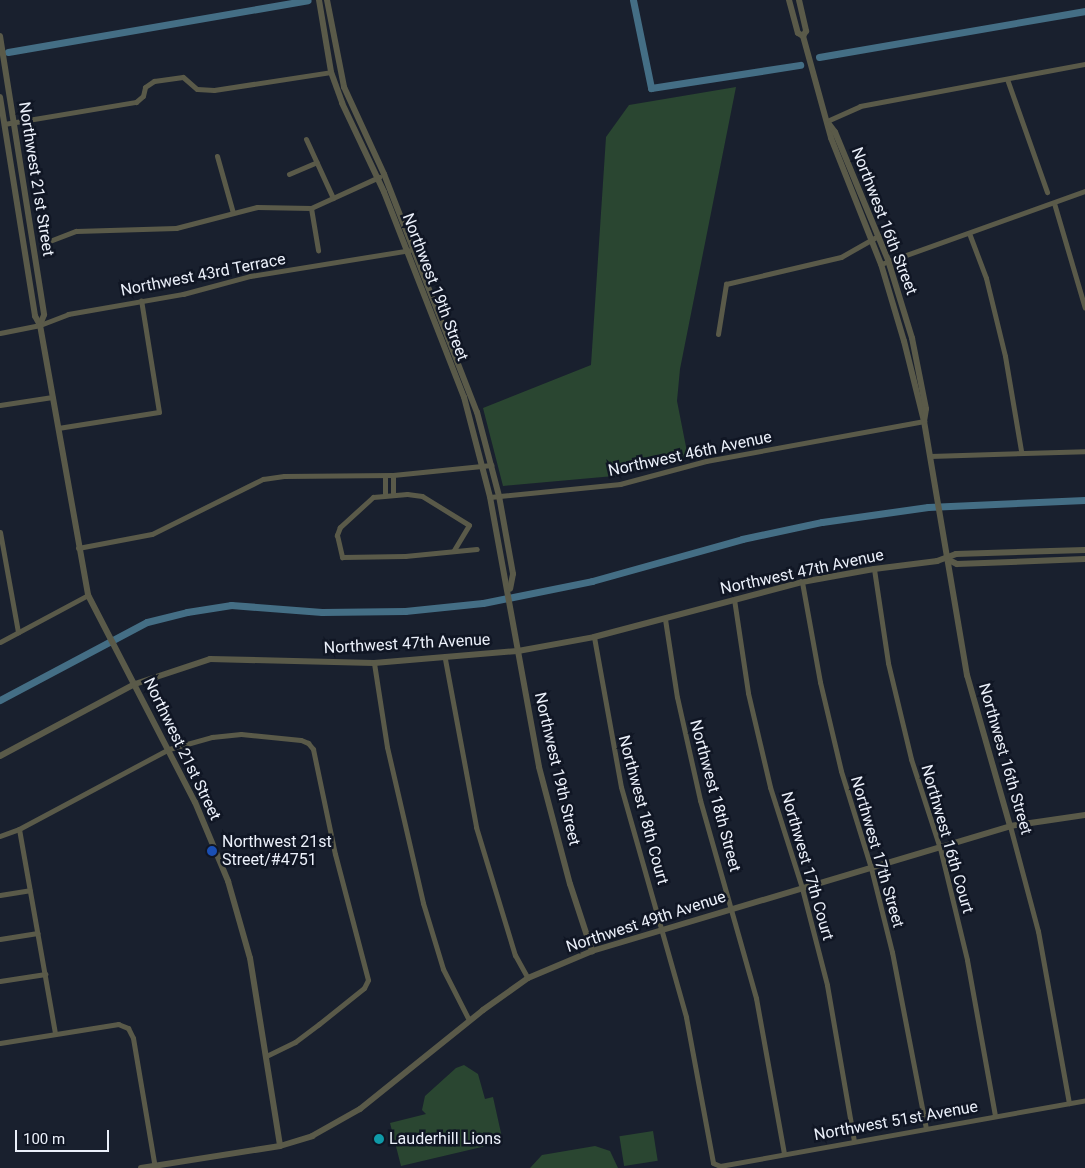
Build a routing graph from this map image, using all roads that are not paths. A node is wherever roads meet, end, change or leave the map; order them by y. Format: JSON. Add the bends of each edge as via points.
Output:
{"nodes":[{"id":1,"x":318,"y":0,"type":"edge"},
{"id":2,"x":327,"y":0,"type":"edge"},
{"id":3,"x":788,"y":0,"type":"edge"},
{"id":4,"x":799,"y":0,"type":"edge"},
{"id":5,"x":0,"y":36,"type":"edge"},
{"id":6,"x":803,"y":36,"type":"junction"},
{"id":7,"x":1085,"y":64,"type":"edge"},
{"id":8,"x":332,"y":72,"type":"junction"},
{"id":9,"x":1007,"y":79,"type":"junction"},
{"id":10,"x":0,"y":97,"type":"edge"},
{"id":11,"x":11,"y":103,"type":"junction"},
{"id":12,"x":1,"y":104,"type":"edge"},
{"id":13,"x":827,"y":121,"type":"junction"},
{"id":14,"x":14,"y":122,"type":"junction"},
{"id":15,"x":4,"y":124,"type":"junction"},
{"id":16,"x":306,"y":139,"type":"dead end"},
{"id":17,"x":217,"y":156,"type":"dead end"},
{"id":18,"x":317,"y":162,"type":"junction"},
{"id":19,"x":289,"y":174,"type":"dead end"},
{"id":20,"x":384,"y":174,"type":"junction"},
{"id":21,"x":377,"y":178,"type":"junction"},
{"id":22,"x":1085,"y":191,"type":"edge"},
{"id":23,"x":1047,"y":192,"type":"dead end"},
{"id":24,"x":333,"y":198,"type":"junction"},
{"id":25,"x":1054,"y":203,"type":"junction"},
{"id":26,"x":311,"y":208,"type":"junction"},
{"id":27,"x":232,"y":213,"type":"junction"},
{"id":28,"x":969,"y":233,"type":"junction"},
{"id":29,"x":875,"y":238,"type":"junction"},
{"id":30,"x":47,"y":242,"type":"dead end"},
{"id":31,"x":318,"y":250,"type":"dead end"},
{"id":32,"x":410,"y":250,"type":"junction"},
{"id":33,"x":888,"y":260,"type":"junction"},
{"id":34,"x":881,"y":264,"type":"junction"},
{"id":35,"x":141,"y":300,"type":"junction"},
{"id":36,"x":1085,"y":308,"type":"edge"},
{"id":37,"x":40,"y":325,"type":"junction"},
{"id":38,"x":0,"y":333,"type":"edge"},
{"id":39,"x":718,"y":334,"type":"dead end"},
{"id":40,"x":471,"y":394,"type":"junction"},
{"id":41,"x":52,"y":397,"type":"junction"},
{"id":42,"x":464,"y":397,"type":"junction"},
{"id":43,"x":0,"y":405,"type":"edge"},
{"id":44,"x":924,"y":421,"type":"junction"},
{"id":45,"x":58,"y":428,"type":"junction"},
{"id":46,"x":1085,"y":450,"type":"edge"},
{"id":47,"x":1021,"y":451,"type":"junction"},
{"id":48,"x":930,"y":456,"type":"junction"},
{"id":49,"x":491,"y":465,"type":"junction"},
{"id":50,"x":483,"y":466,"type":"junction"},
{"id":51,"x":392,"y":475,"type":"junction"},
{"id":52,"x":385,"y":476,"type":"junction"},
{"id":53,"x":386,"y":495,"type":"junction"},
{"id":54,"x":393,"y":495,"type":"junction"},
{"id":55,"x":490,"y":496,"type":"junction"},
{"id":56,"x":499,"y":496,"type":"junction"},
{"id":57,"x":0,"y":532,"type":"edge"},
{"id":58,"x":78,"y":548,"type":"junction"},
{"id":59,"x":477,"y":549,"type":"dead end"},
{"id":60,"x":454,"y":550,"type":"junction"},
{"id":61,"x":1085,"y":550,"type":"edge"},
{"id":62,"x":1011,"y":552,"type":"junction"},
{"id":63,"x":947,"y":559,"type":"junction"},
{"id":64,"x":1085,"y":559,"type":"edge"},
{"id":65,"x":1012,"y":560,"type":"junction"},
{"id":66,"x":874,"y":569,"type":"junction"},
{"id":67,"x":802,"y":582,"type":"junction"},
{"id":68,"x":509,"y":590,"type":"junction"},
{"id":69,"x":88,"y":595,"type":"junction"},
{"id":70,"x":734,"y":599,"type":"junction"},
{"id":71,"x":664,"y":619,"type":"junction"},
{"id":72,"x":18,"y":632,"type":"junction"},
{"id":73,"x":594,"y":637,"type":"junction"},
{"id":74,"x":0,"y":642,"type":"edge"},
{"id":75,"x":518,"y":651,"type":"junction"},
{"id":76,"x":446,"y":659,"type":"junction"},
{"id":77,"x":374,"y":663,"type":"junction"},
{"id":78,"x":135,"y":684,"type":"junction"},
{"id":79,"x":169,"y":750,"type":"junction"},
{"id":80,"x":0,"y":756,"type":"edge"},
{"id":81,"x":1085,"y":815,"type":"edge"},
{"id":82,"x":1010,"y":826,"type":"junction"},
{"id":83,"x":19,"y":829,"type":"junction"},
{"id":84,"x":0,"y":836,"type":"edge"},
{"id":85,"x":940,"y":848,"type":"junction"},
{"id":86,"x":871,"y":868,"type":"junction"},
{"id":87,"x":802,"y":888,"type":"junction"},
{"id":88,"x":30,"y":890,"type":"junction"},
{"id":89,"x":0,"y":895,"type":"edge"},
{"id":90,"x":734,"y":909,"type":"junction"},
{"id":91,"x":663,"y":930,"type":"junction"},
{"id":92,"x":38,"y":933,"type":"junction"},
{"id":93,"x":0,"y":938,"type":"edge"},
{"id":94,"x":592,"y":951,"type":"junction"},
{"id":95,"x":44,"y":974,"type":"junction"},
{"id":96,"x":528,"y":978,"type":"junction"},
{"id":97,"x":0,"y":981,"type":"edge"},
{"id":98,"x":469,"y":1020,"type":"junction"},
{"id":99,"x":55,"y":1034,"type":"junction"},
{"id":100,"x":0,"y":1043,"type":"edge"},
{"id":101,"x":266,"y":1056,"type":"junction"},
{"id":102,"x":1085,"y":1100,"type":"edge"},
{"id":103,"x":1069,"y":1103,"type":"junction"},
{"id":104,"x":995,"y":1115,"type":"junction"},
{"id":105,"x":926,"y":1128,"type":"junction"},
{"id":106,"x":854,"y":1141,"type":"junction"},
{"id":107,"x":280,"y":1146,"type":"junction"},
{"id":108,"x":784,"y":1154,"type":"junction"},
{"id":109,"x":713,"y":1163,"type":"joint"},
{"id":110,"x":155,"y":1167,"type":"edge"},
{"id":111,"x":141,"y":1168,"type":"edge"}],
"edges":[{"from":1,"to":8,"type":"street","name":"Northwest 19th Street"},
{"from":2,"to":20,"type":"street","name":"Northwest 19th Street","via":[[344,87]]},
{"from":3,"to":6,"type":"street","name":"Northwest 16th Street","via":[[798,32]]},
{"from":4,"to":6,"type":"street","name":"Northwest 16th Street","via":[[806,31]]},
{"from":5,"to":11,"type":"street","name":"Northwest 21st Street"},
{"from":6,"to":13,"type":"street","name":"Northwest 16th Street"},
{"from":7,"to":9,"type":"street"},
{"from":8,"to":14,"type":"street","via":[[214,90],[197,89],[183,77],[154,81],[145,87],[143,96],[136,102]]},
{"from":8,"to":21,"type":"street","name":"Northwest 19th Street","via":[[353,130]]},
{"from":9,"to":13,"type":"street","via":[[860,106]]},
{"from":9,"to":23,"type":"street"},
{"from":10,"to":12,"type":"street","name":"Northwest 21st Street"},
{"from":11,"to":12,"type":"street"},
{"from":11,"to":14,"type":"street","name":"Northwest 21st Street"},
{"from":12,"to":15,"type":"street","name":"Northwest 21st Street"},
{"from":13,"to":29,"type":"street","name":"Northwest 16th Street","via":[[830,138]]},
{"from":14,"to":15,"type":"street"},
{"from":14,"to":37,"type":"street","name":"Northwest 21st Street","via":[[44,314]]},
{"from":15,"to":37,"type":"street","name":"Northwest 21st Street","via":[[35,316]]},
{"from":16,"to":18,"type":"street"},
{"from":17,"to":27,"type":"street"},
{"from":18,"to":19,"type":"street"},
{"from":18,"to":24,"type":"street"},
{"from":20,"to":21,"type":"street"},
{"from":20,"to":32,"type":"street","name":"Northwest 19th Street"},
{"from":21,"to":24,"type":"street"},
{"from":21,"to":32,"type":"street","name":"Northwest 19th Street"},
{"from":22,"to":25,"type":"street"},
{"from":24,"to":26,"type":"street"},
{"from":25,"to":28,"type":"street"},
{"from":25,"to":36,"type":"street"},
{"from":26,"to":27,"type":"street","via":[[257,206]]},
{"from":26,"to":31,"type":"street"},
{"from":27,"to":30,"type":"street","via":[[166,230],[76,231]]},
{"from":28,"to":33,"type":"street"},
{"from":28,"to":47,"type":"street","via":[[986,278],[1005,356]]},
{"from":29,"to":33,"type":"street","name":"Northwest 16th Street"},
{"from":29,"to":34,"type":"street","name":"Northwest 16th Street"},
{"from":29,"to":39,"type":"street","via":[[841,257],[726,284]]},
{"from":32,"to":35,"type":"street","name":"Northwest 43rd Terrace","via":[[250,276],[183,294]]},
{"from":32,"to":40,"type":"street","name":"Northwest 19th Street"},
{"from":32,"to":42,"type":"street","name":"Northwest 19th Street"},
{"from":33,"to":34,"type":"street"},
{"from":33,"to":44,"type":"street","name":"Northwest 16th Street","via":[[912,338],[926,409]]},
{"from":34,"to":44,"type":"street","name":"Northwest 16th Street"},
{"from":35,"to":37,"type":"street","name":"Northwest 43rd Terrace","via":[[68,314]]},
{"from":35,"to":45,"type":"street","via":[[159,412]]},
{"from":37,"to":38,"type":"street","name":"Northwest 43rd Terrace"},
{"from":37,"to":41,"type":"street","name":"Northwest 21st Street"},
{"from":40,"to":42,"type":"street"},
{"from":40,"to":49,"type":"street","name":"Northwest 19th Street"},
{"from":41,"to":43,"type":"street"},
{"from":41,"to":45,"type":"street","name":"Northwest 21st Street"},
{"from":42,"to":50,"type":"street","name":"Northwest 19th Street"},
{"from":44,"to":48,"type":"street","name":"Northwest 16th Street"},
{"from":44,"to":56,"type":"street","name":"Northwest 46th Avenue","via":[[706,461],[620,484]]},
{"from":45,"to":58,"type":"street","name":"Northwest 21st Street"},
{"from":46,"to":47,"type":"street"},
{"from":47,"to":48,"type":"street"},
{"from":48,"to":63,"type":"street","name":"Northwest 16th Street"},
{"from":49,"to":50,"type":"street"},
{"from":49,"to":56,"type":"street","name":"Northwest 19th Street"},
{"from":50,"to":51,"type":"street"},
{"from":50,"to":55,"type":"street","name":"Northwest 19th Street"},
{"from":51,"to":52,"type":"street"},
{"from":51,"to":54,"type":"street"},
{"from":52,"to":53,"type":"street"},
{"from":52,"to":58,"type":"street","via":[[284,476],[264,479],[152,534]]},
{"from":53,"to":54,"type":"street"},
{"from":53,"to":60,"type":"street","via":[[373,497],[340,527],[337,535],[342,557],[405,556]]},
{"from":54,"to":60,"type":"street","via":[[422,496],[469,525]]},
{"from":55,"to":56,"type":"street","name":"Northwest 46th Avenue"},
{"from":55,"to":68,"type":"street","name":"Northwest 19th Street","via":[[501,568]]},
{"from":56,"to":68,"type":"street","name":"Northwest 19th Street","via":[[513,574]]},
{"from":57,"to":72,"type":"street"},
{"from":58,"to":69,"type":"street","name":"Northwest 21st Street"},
{"from":59,"to":60,"type":"street"},
{"from":61,"to":62,"type":"street","name":"Northwest 47th Avenue"},
{"from":62,"to":63,"type":"street","name":"Northwest 47th Avenue","via":[[956,554]]},
{"from":62,"to":65,"type":"street"},
{"from":63,"to":65,"type":"street","name":"Northwest 47th Avenue","via":[[957,564]]},
{"from":63,"to":66,"type":"street","name":"Northwest 47th Avenue"},
{"from":63,"to":82,"type":"street","name":"Northwest 16th Street","via":[[969,683]]},
{"from":64,"to":65,"type":"street","name":"Northwest 47th Avenue"},
{"from":66,"to":67,"type":"street","name":"Northwest 47th Avenue"},
{"from":66,"to":85,"type":"street","name":"Northwest 16th Court","via":[[892,683],[911,759]]},
{"from":67,"to":70,"type":"street","name":"Northwest 47th Avenue"},
{"from":67,"to":86,"type":"street","name":"Northwest 17th Street","via":[[820,682],[841,771]]},
{"from":68,"to":75,"type":"street","name":"Northwest 19th Street"},
{"from":69,"to":72,"type":"street"},
{"from":69,"to":78,"type":"street","name":"Northwest 21st Street"},
{"from":70,"to":71,"type":"street","name":"Northwest 47th Avenue"},
{"from":70,"to":87,"type":"street","name":"Northwest 17th Court","via":[[748,693],[766,768]]},
{"from":71,"to":73,"type":"street","name":"Northwest 47th Avenue"},
{"from":71,"to":90,"type":"street","name":"Northwest 18th Street","via":[[700,800]]},
{"from":72,"to":74,"type":"street"},
{"from":73,"to":75,"type":"street","name":"Northwest 47th Avenue"},
{"from":73,"to":91,"type":"street","name":"Northwest 18th Court","via":[[622,787]]},
{"from":75,"to":76,"type":"street","name":"Northwest 47th Avenue"},
{"from":75,"to":94,"type":"street","name":"Northwest 19th Street","via":[[550,809]]},
{"from":76,"to":77,"type":"street","name":"Northwest 47th Avenue"},
{"from":76,"to":96,"type":"street","via":[[476,827],[515,955]]},
{"from":77,"to":78,"type":"street","name":"Northwest 47th Avenue","via":[[210,659]]},
{"from":77,"to":98,"type":"street","via":[[387,747],[418,885],[443,969]]},
{"from":78,"to":79,"type":"street","name":"Northwest 21st Street"},
{"from":78,"to":80,"type":"street","name":"Northwest 47th Avenue"},
{"from":79,"to":83,"type":"street"},
{"from":79,"to":101,"type":"street","name":"Northwest 21st Street","via":[[211,839],[235,902],[248,951]]},
{"from":79,"to":101,"type":"street","via":[[212,737],[241,734],[308,743],[313,749],[335,854],[368,980],[364,988],[295,1042]]},
{"from":81,"to":82,"type":"street","name":"Northwest 49th Avenue"},
{"from":82,"to":85,"type":"street","name":"Northwest 49th Avenue"},
{"from":82,"to":103,"type":"street","name":"Northwest 16th Street","via":[[1038,931]]},
{"from":83,"to":84,"type":"street"},
{"from":83,"to":88,"type":"street"},
{"from":85,"to":86,"type":"street","name":"Northwest 49th Avenue"},
{"from":85,"to":104,"type":"street","name":"Northwest 16th Court","via":[[968,960]]},
{"from":86,"to":87,"type":"street","name":"Northwest 49th Avenue"},
{"from":86,"to":105,"type":"street","name":"Northwest 17th Street","via":[[892,952]]},
{"from":87,"to":90,"type":"street","name":"Northwest 49th Avenue"},
{"from":87,"to":106,"type":"street","name":"Northwest 17th Court","via":[[827,985]]},
{"from":88,"to":89,"type":"street"},
{"from":88,"to":92,"type":"street"},
{"from":90,"to":91,"type":"street","name":"Northwest 49th Avenue"},
{"from":90,"to":108,"type":"street","name":"Northwest 18th Street","via":[[756,998]]},
{"from":91,"to":94,"type":"street","name":"Northwest 49th Avenue"},
{"from":91,"to":109,"type":"street","name":"Northwest 18th Court","via":[[686,1017]]},
{"from":92,"to":93,"type":"street"},
{"from":92,"to":95,"type":"street"},
{"from":94,"to":96,"type":"street","name":"Northwest 49th Avenue"},
{"from":95,"to":97,"type":"street"},
{"from":95,"to":99,"type":"street"},
{"from":96,"to":98,"type":"street","name":"Northwest 49th Avenue"},
{"from":98,"to":107,"type":"street","name":"Northwest 49th Avenue","via":[[347,1118],[312,1136]]},
{"from":99,"to":100,"type":"street"},
{"from":99,"to":110,"type":"street","via":[[118,1024],[128,1028],[133,1038]]},
{"from":101,"to":107,"type":"street","name":"Northwest 21st Street"},
{"from":102,"to":103,"type":"street","name":"Northwest 51st Avenue"},
{"from":103,"to":104,"type":"street","name":"Northwest 51st Avenue"},
{"from":104,"to":105,"type":"street","name":"Northwest 51st Avenue"},
{"from":105,"to":106,"type":"street","name":"Northwest 51st Avenue"},
{"from":106,"to":108,"type":"street","name":"Northwest 51st Avenue"},
{"from":107,"to":110,"type":"street","name":"Northwest 49th Avenue"},
{"from":108,"to":109,"type":"street","name":"Northwest 51st Avenue","via":[[720,1166]]},
{"from":110,"to":111,"type":"street","name":"Northwest 49th Avenue"}]}
